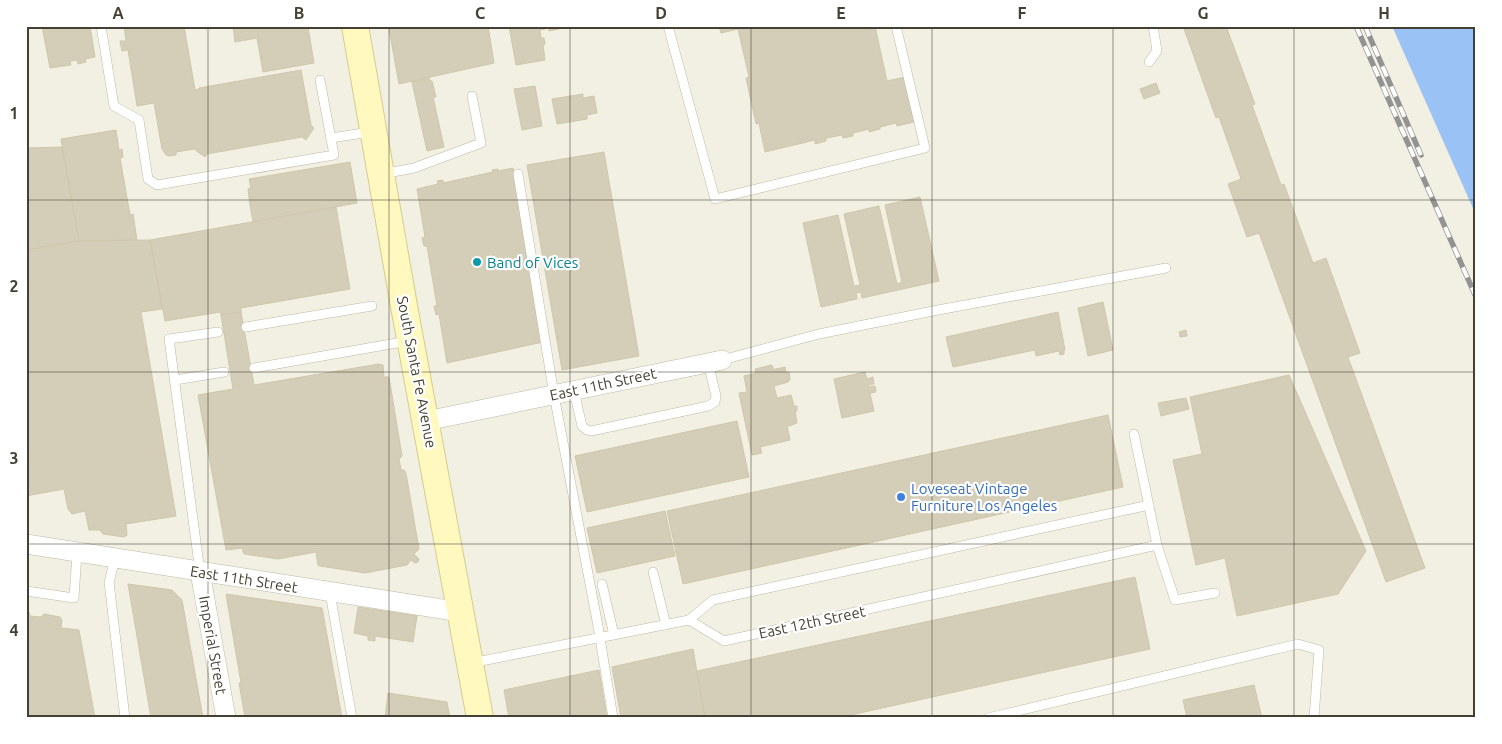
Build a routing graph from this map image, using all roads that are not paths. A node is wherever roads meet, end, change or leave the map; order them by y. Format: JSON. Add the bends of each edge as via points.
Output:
{"nodes":[{"id":1,"x":101,"y":26,"type":"edge"},
{"id":2,"x":355,"y":26,"type":"edge"},
{"id":3,"x":668,"y":26,"type":"edge"},
{"id":4,"x":896,"y":26,"type":"edge"},
{"id":5,"x":1153,"y":26,"type":"edge"},
{"id":6,"x":1149,"y":62,"type":"dead end"},
{"id":7,"x":320,"y":80,"type":"dead end"},
{"id":8,"x":472,"y":96,"type":"dead end"},
{"id":9,"x":374,"y":131,"type":"junction"},
{"id":10,"x":331,"y":138,"type":"junction"},
{"id":11,"x":382,"y":174,"type":"junction"},
{"id":12,"x":518,"y":174,"type":"dead end"},
{"id":13,"x":1166,"y":268,"type":"dead end"},
{"id":14,"x":372,"y":306,"type":"dead end"},
{"id":15,"x":246,"y":327,"type":"dead end"},
{"id":16,"x":218,"y":332,"type":"dead end"},
{"id":17,"x":411,"y":341,"type":"junction"},
{"id":18,"x":715,"y":361,"type":"junction"},
{"id":19,"x":254,"y":368,"type":"dead end"},
{"id":20,"x":224,"y":372,"type":"dead end"},
{"id":21,"x":175,"y":380,"type":"junction"},
{"id":22,"x":574,"y":391,"type":"junction"},
{"id":23,"x":554,"y":395,"type":"junction"},
{"id":24,"x":426,"y":421,"type":"junction"},
{"id":25,"x":1134,"y":434,"type":"dead end"},
{"id":26,"x":1149,"y":505,"type":"junction"},
{"id":27,"x":26,"y":544,"type":"edge"},
{"id":28,"x":1157,"y":545,"type":"junction"},
{"id":29,"x":77,"y":553,"type":"junction"},
{"id":30,"x":115,"y":558,"type":"junction"},
{"id":31,"x":200,"y":572,"type":"junction"},
{"id":32,"x":653,"y":572,"type":"dead end"},
{"id":33,"x":602,"y":584,"type":"dead end"},
{"id":34,"x":26,"y":591,"type":"edge"},
{"id":35,"x":330,"y":593,"type":"junction"},
{"id":36,"x":1215,"y":593,"type":"dead end"},
{"id":37,"x":462,"y":612,"type":"junction"},
{"id":38,"x":689,"y":620,"type":"junction"},
{"id":39,"x":666,"y":625,"type":"junction"},
{"id":40,"x":614,"y":635,"type":"junction"},
{"id":41,"x":600,"y":638,"type":"junction"},
{"id":42,"x":471,"y":663,"type":"junction"},
{"id":43,"x":125,"y":718,"type":"edge"},
{"id":44,"x":226,"y":718,"type":"edge"},
{"id":45,"x":352,"y":718,"type":"edge"},
{"id":46,"x":480,"y":718,"type":"edge"},
{"id":47,"x":613,"y":718,"type":"edge"},
{"id":48,"x":988,"y":718,"type":"edge"},
{"id":49,"x":1314,"y":718,"type":"edge"}],
"edges":[{"from":1,"to":10,"type":"lane","via":[[114,106],[139,120],[148,179],[157,185],[334,155]]},
{"from":2,"to":9,"type":"main road","name":"South Santa Fe Avenue"},
{"from":3,"to":4,"type":"lane","via":[[715,199],[926,148]]},
{"from":5,"to":6,"type":"lane","via":[[1158,51]]},
{"from":7,"to":10,"type":"lane"},
{"from":8,"to":11,"type":"lane","via":[[481,143],[414,168]]},
{"from":9,"to":10,"type":"lane"},
{"from":9,"to":11,"type":"main road","name":"South Santa Fe Avenue"},
{"from":11,"to":17,"type":"main road","name":"South Santa Fe Avenue"},
{"from":12,"to":23,"type":"lane"},
{"from":13,"to":18,"type":"lane","via":[[861,325]]},
{"from":14,"to":15,"type":"lane"},
{"from":16,"to":21,"type":"lane","via":[[169,339]]},
{"from":17,"to":19,"type":"lane"},
{"from":17,"to":24,"type":"main road","name":"South Santa Fe Avenue"},
{"from":18,"to":22,"type":"street","name":"East 11th Street"},
{"from":18,"to":22,"type":"lane","via":[[716,396],[715,402],[708,406],[591,431],[582,426]]},
{"from":20,"to":21,"type":"lane"},
{"from":21,"to":31,"type":"lane"},
{"from":22,"to":23,"type":"street","name":"East 11th Street"},
{"from":23,"to":24,"type":"street","name":"East 11th Street"},
{"from":23,"to":41,"type":"lane"},
{"from":24,"to":37,"type":"main road","name":"South Santa Fe Avenue"},
{"from":25,"to":26,"type":"lane"},
{"from":26,"to":28,"type":"lane"},
{"from":26,"to":38,"type":"lane","via":[[713,600]]},
{"from":27,"to":29,"type":"street","name":"East 11th Street"},
{"from":28,"to":36,"type":"lane","via":[[1175,600]]},
{"from":28,"to":38,"type":"lane","name":"East 12th Street","via":[[724,641]]},
{"from":29,"to":30,"type":"street","name":"East 11th Street"},
{"from":29,"to":34,"type":"lane","via":[[74,598]]},
{"from":30,"to":31,"type":"street","name":"East 11th Street"},
{"from":30,"to":43,"type":"lane","via":[[109,582]]},
{"from":31,"to":35,"type":"street","name":"East 11th Street"},
{"from":31,"to":44,"type":"street","name":"Imperial Street"},
{"from":32,"to":39,"type":"lane"},
{"from":33,"to":40,"type":"lane"},
{"from":35,"to":37,"type":"street","name":"East 11th Street"},
{"from":35,"to":45,"type":"lane"},
{"from":37,"to":42,"type":"main road","name":"South Santa Fe Avenue"},
{"from":38,"to":39,"type":"lane"},
{"from":39,"to":40,"type":"lane"},
{"from":40,"to":41,"type":"lane"},
{"from":41,"to":42,"type":"lane"},
{"from":41,"to":47,"type":"lane"},
{"from":42,"to":46,"type":"main road","name":"South Santa Fe Avenue"},
{"from":48,"to":49,"type":"lane","via":[[1298,644],[1319,650]]}]}
